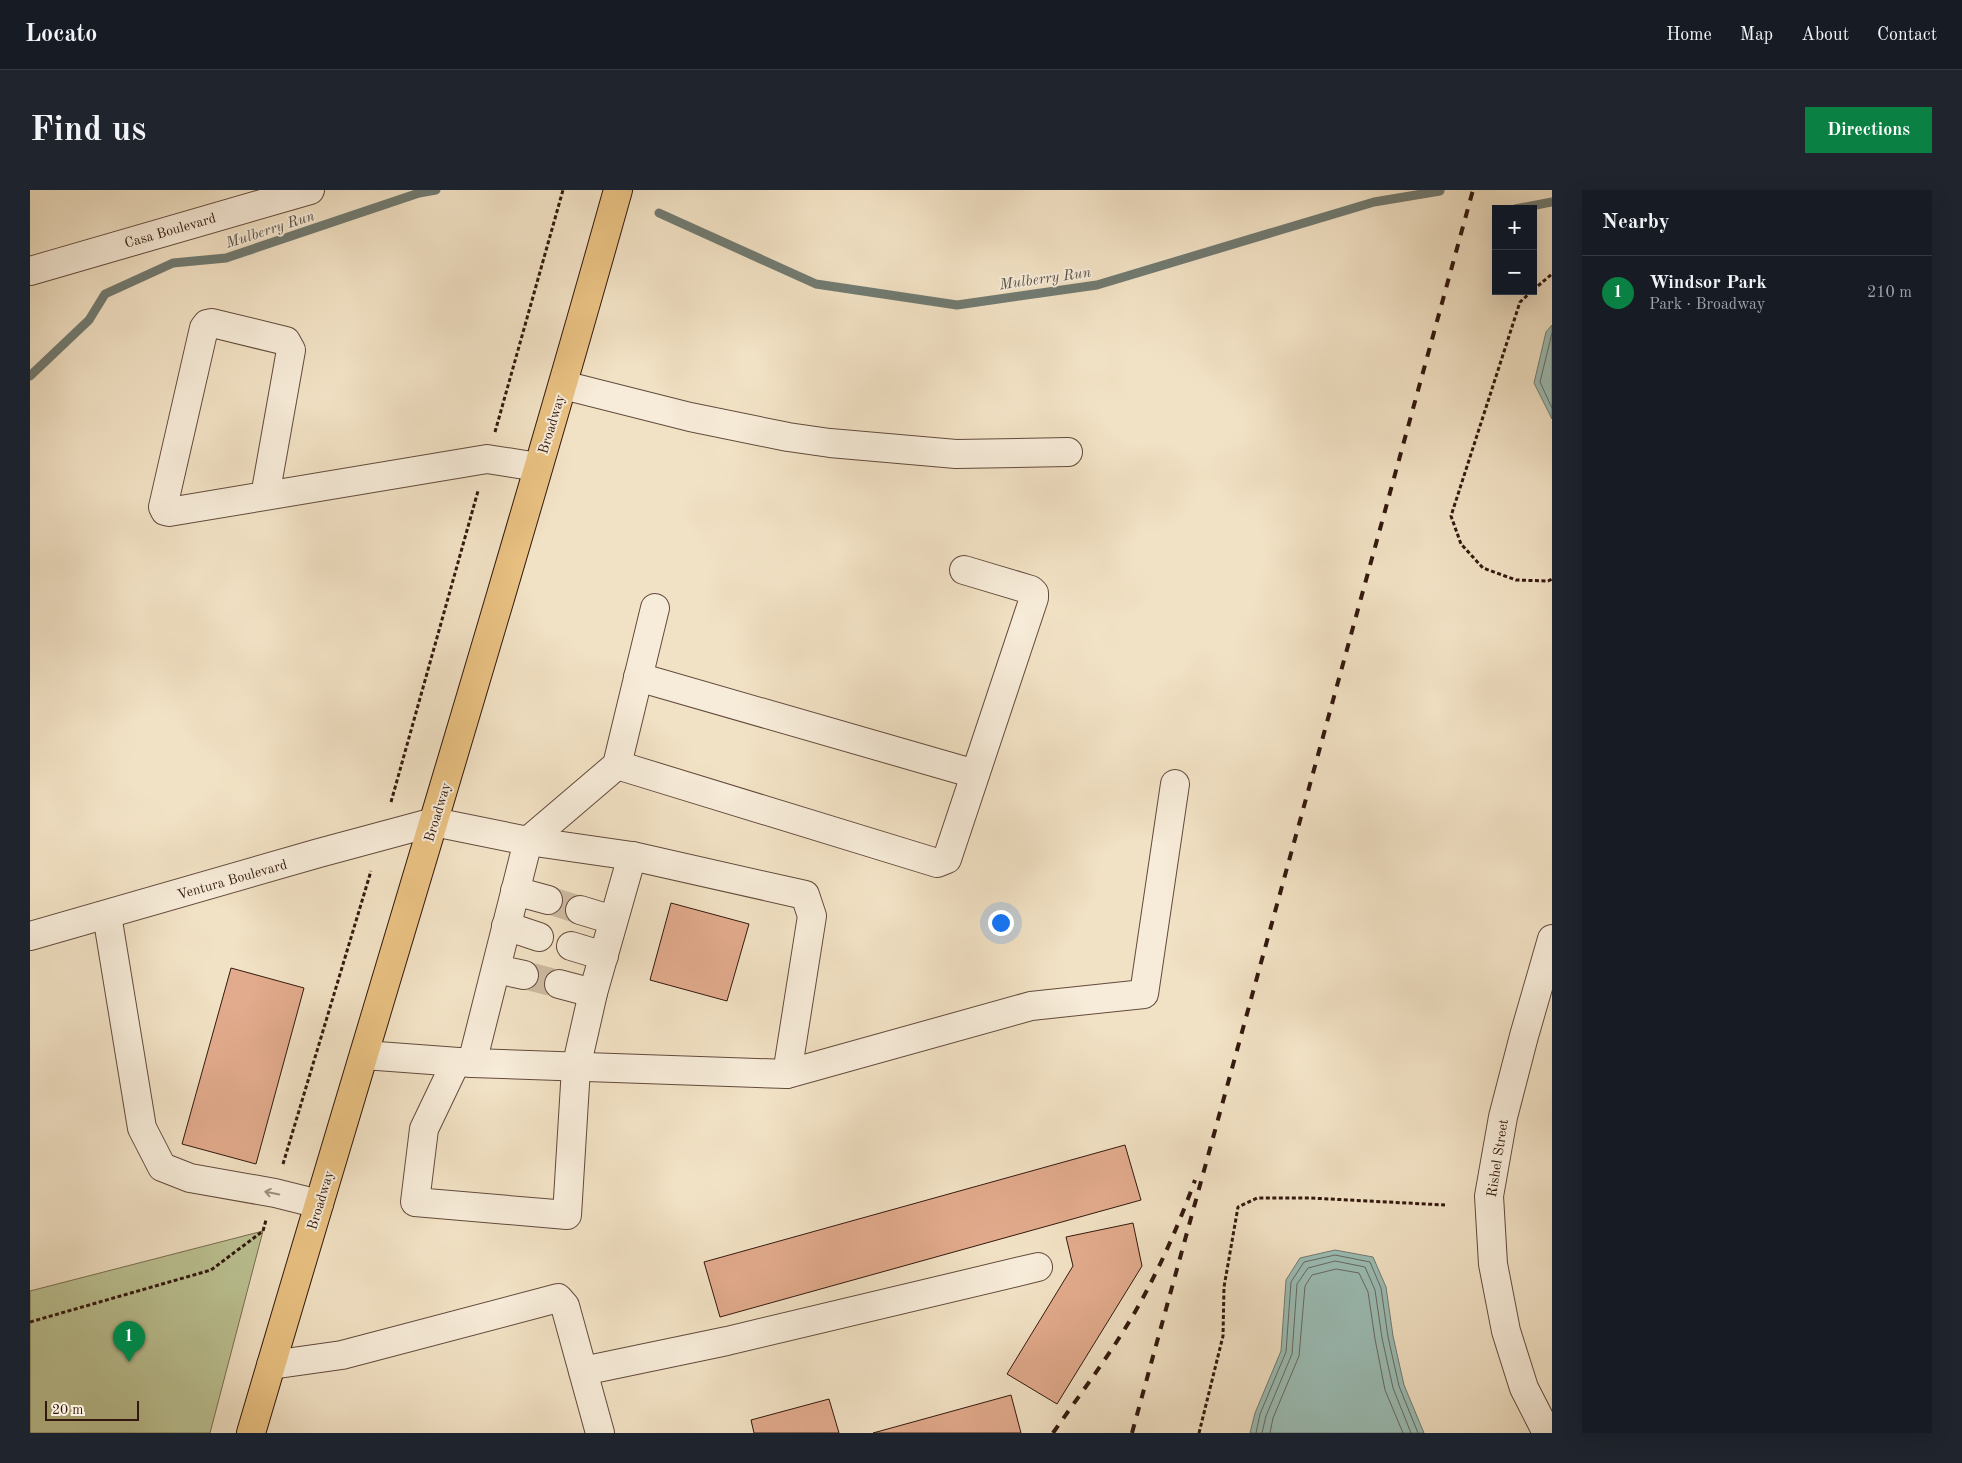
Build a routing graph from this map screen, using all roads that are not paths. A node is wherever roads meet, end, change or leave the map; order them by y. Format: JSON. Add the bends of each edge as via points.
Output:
{"nodes":[{"id":1,"x":310,"y":190,"type":"edge"},
{"id":2,"x":618,"y":190,"type":"edge"},
{"id":3,"x":30,"y":270,"type":"edge"},
{"id":4,"x":563,"y":385,"type":"junction"},
{"id":5,"x":1068,"y":452,"type":"dead end"},
{"id":6,"x":538,"y":467,"type":"junction"},
{"id":7,"x":265,"y":496,"type":"junction"},
{"id":8,"x":964,"y":570,"type":"dead end"},
{"id":9,"x":655,"y":608,"type":"dead end"},
{"id":10,"x":638,"y":677,"type":"junction"},
{"id":11,"x":617,"y":765,"type":"junction"},
{"id":12,"x":975,"y":774,"type":"junction"},
{"id":13,"x":1175,"y":784,"type":"dead end"},
{"id":14,"x":434,"y":822,"type":"junction"},
{"id":15,"x":528,"y":841,"type":"junction"},
{"id":16,"x":632,"y":856,"type":"junction"},
{"id":17,"x":515,"y":890,"type":"junction"},
{"id":18,"x":548,"y":900,"type":"tunnel mouth"},
{"id":19,"x":580,"y":910,"type":"tunnel mouth"},
{"id":20,"x":107,"y":915,"type":"junction"},
{"id":21,"x":613,"y":920,"type":"junction"},
{"id":22,"x":506,"y":926,"type":"junction"},
{"id":23,"x":30,"y":936,"type":"edge"},
{"id":24,"x":538,"y":936,"type":"dead end"},
{"id":25,"x":1552,"y":940,"type":"edge"},
{"id":26,"x":571,"y":946,"type":"dead end"},
{"id":27,"x":604,"y":956,"type":"junction"},
{"id":28,"x":496,"y":969,"type":"junction"},
{"id":29,"x":524,"y":975,"type":"tunnel mouth"},
{"id":30,"x":558,"y":984,"type":"tunnel mouth"},
{"id":31,"x":593,"y":993,"type":"junction"},
{"id":32,"x":364,"y":1055,"type":"junction"},
{"id":33,"x":464,"y":1062,"type":"junction"},
{"id":34,"x":576,"y":1068,"type":"junction"},
{"id":35,"x":787,"y":1074,"type":"junction"},
{"id":36,"x":319,"y":1204,"type":"junction"},
{"id":37,"x":1038,"y":1267,"type":"dead end"},
{"id":38,"x":271,"y":1365,"type":"junction"},
{"id":39,"x":583,"y":1371,"type":"junction"},
{"id":40,"x":251,"y":1433,"type":"edge"},
{"id":41,"x":600,"y":1433,"type":"edge"},
{"id":42,"x":1547,"y":1433,"type":"edge"}],
"edges":[{"from":1,"to":3,"type":"street","name":"Casa Boulevard"},
{"from":2,"to":4,"type":"main road","name":"Broadway"},
{"from":4,"to":5,"type":"street","via":[[690,417],[830,443],[956,454]]},
{"from":4,"to":6,"type":"main road","name":"Broadway"},
{"from":6,"to":7,"type":"street","via":[[487,458]]},
{"from":6,"to":14,"type":"main road","name":"Broadway"},
{"from":7,"to":7,"type":"street","via":[[168,512],[163,507],[207,324],[286,341],[290,345]]},
{"from":8,"to":12,"type":"street","via":[[1034,593]]},
{"from":9,"to":10,"type":"street"},
{"from":10,"to":11,"type":"street"},
{"from":10,"to":12,"type":"street"},
{"from":11,"to":12,"type":"street","via":[[937,863],[947,859]]},
{"from":11,"to":15,"type":"street"},
{"from":13,"to":35,"type":"street","via":[[1144,994],[1031,1006]]},
{"from":14,"to":15,"type":"street"},
{"from":14,"to":20,"type":"street","name":"Ventura Boulevard"},
{"from":14,"to":32,"type":"main road","name":"Broadway"},
{"from":15,"to":16,"type":"street"},
{"from":15,"to":17,"type":"street"},
{"from":16,"to":21,"type":"street"},
{"from":16,"to":35,"type":"street","via":[[805,895],[812,916]]},
{"from":17,"to":18,"type":"street"},
{"from":17,"to":22,"type":"street"},
{"from":19,"to":21,"type":"street"},
{"from":20,"to":23,"type":"street","name":"Ventura Boulevard"},
{"from":36,"to":20,"type":"street","one_way":true,"via":[[190,1178],[162,1167],[142,1128]]},
{"from":21,"to":27,"type":"street"},
{"from":22,"to":24,"type":"street"},
{"from":22,"to":28,"type":"street"},
{"from":25,"to":42,"type":"street","name":"Rishel Street","via":[[1503,1117],[1490,1196],[1493,1264],[1506,1331],[1524,1388]]},
{"from":26,"to":27,"type":"street"},
{"from":27,"to":31,"type":"street"},
{"from":28,"to":29,"type":"street"},
{"from":28,"to":33,"type":"street"},
{"from":30,"to":31,"type":"street"},
{"from":31,"to":34,"type":"street"},
{"from":32,"to":33,"type":"street"},
{"from":32,"to":36,"type":"main road","name":"Broadway"},
{"from":33,"to":34,"type":"street"},
{"from":33,"to":34,"type":"street","via":[[424,1129],[416,1202],[567,1215]]},
{"from":34,"to":35,"type":"street"},
{"from":36,"to":38,"type":"main road","name":"Broadway"},
{"from":37,"to":39,"type":"street","via":[[727,1341]]},
{"from":38,"to":39,"type":"street","via":[[342,1356],[558,1298],[565,1306]]},
{"from":38,"to":40,"type":"main road","name":"Broadway"},
{"from":39,"to":41,"type":"street"}]}
